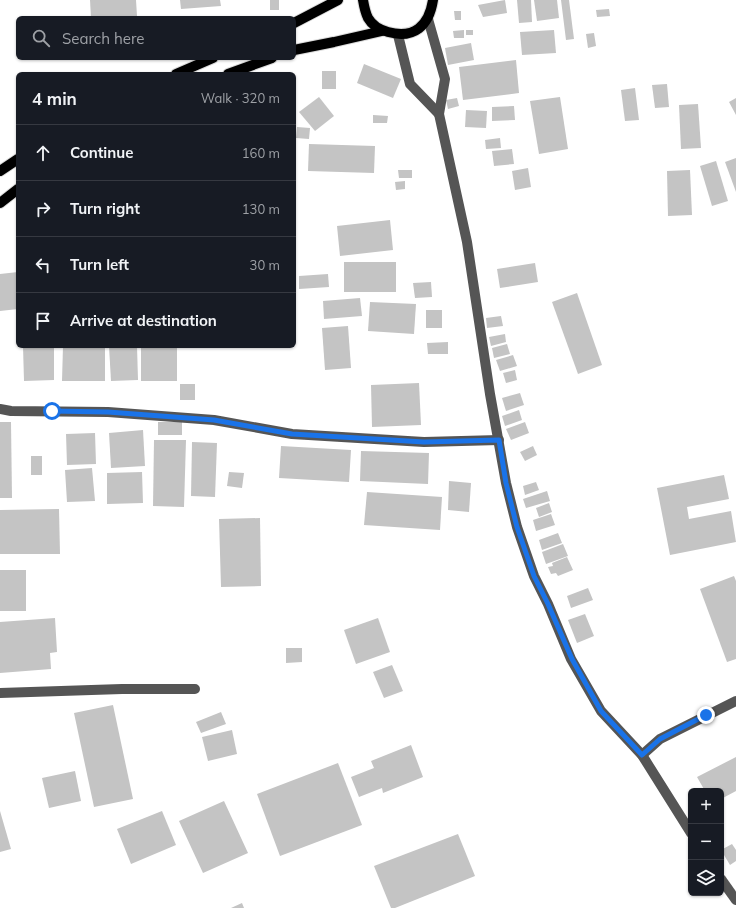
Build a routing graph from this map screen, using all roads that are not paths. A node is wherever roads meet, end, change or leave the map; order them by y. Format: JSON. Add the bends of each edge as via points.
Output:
{"nodes":[{"id":1,"x":338,"y":0,"type":"edge"},
{"id":2,"x":363,"y":0,"type":"edge"},
{"id":3,"x":433,"y":0,"type":"edge"},
{"id":4,"x":428,"y":19,"type":"junction"},
{"id":5,"x":296,"y":22,"type":"edge"},
{"id":6,"x":382,"y":31,"type":"junction"},
{"id":7,"x":398,"y":35,"type":"junction"},
{"id":8,"x":296,"y":50,"type":"edge"},
{"id":9,"x":208,"y":60,"type":"edge"},
{"id":10,"x":266,"y":60,"type":"edge"},
{"id":11,"x":181,"y":72,"type":"edge"},
{"id":12,"x":234,"y":72,"type":"edge"},
{"id":13,"x":439,"y":114,"type":"junction"},
{"id":14,"x":16,"y":160,"type":"edge"},
{"id":15,"x":0,"y":171,"type":"edge"},
{"id":16,"x":16,"y":191,"type":"edge"},
{"id":17,"x":0,"y":203,"type":"edge"},
{"id":18,"x":0,"y":409,"type":"edge"},
{"id":19,"x":499,"y":440,"type":"junction"},
{"id":20,"x":195,"y":689,"type":"dead end"},
{"id":21,"x":0,"y":693,"type":"edge"},
{"id":22,"x":736,"y":701,"type":"edge"},
{"id":23,"x":642,"y":755,"type":"junction"},
{"id":24,"x":688,"y":828,"type":"edge"},
{"id":25,"x":724,"y":883,"type":"edge"},
{"id":26,"x":736,"y":900,"type":"edge"}],
"edges":[{"from":1,"to":5,"type":"main road"},
{"from":2,"to":6,"type":"main road","via":[[368,19]]},
{"from":3,"to":4,"type":"main road"},
{"from":4,"to":7,"type":"main road","via":[[414,32]]},
{"from":4,"to":13,"type":"street","via":[[445,79]]},
{"from":6,"to":7,"type":"main road"},
{"from":6,"to":8,"type":"main road"},
{"from":7,"to":13,"type":"street","via":[[410,84]]},
{"from":9,"to":11,"type":"main road"},
{"from":10,"to":12,"type":"main road"},
{"from":13,"to":19,"type":"street","via":[[467,242]]},
{"from":14,"to":15,"type":"main road"},
{"from":16,"to":17,"type":"main road"},
{"from":18,"to":19,"type":"street","via":[[108,412],[206,420],[292,434],[424,442]]},
{"from":19,"to":23,"type":"street","via":[[517,527],[534,576],[572,659],[601,711]]},
{"from":20,"to":21,"type":"street"},
{"from":22,"to":23,"type":"street","via":[[660,739]]},
{"from":23,"to":24,"type":"street"},
{"from":25,"to":26,"type":"street"}]}
